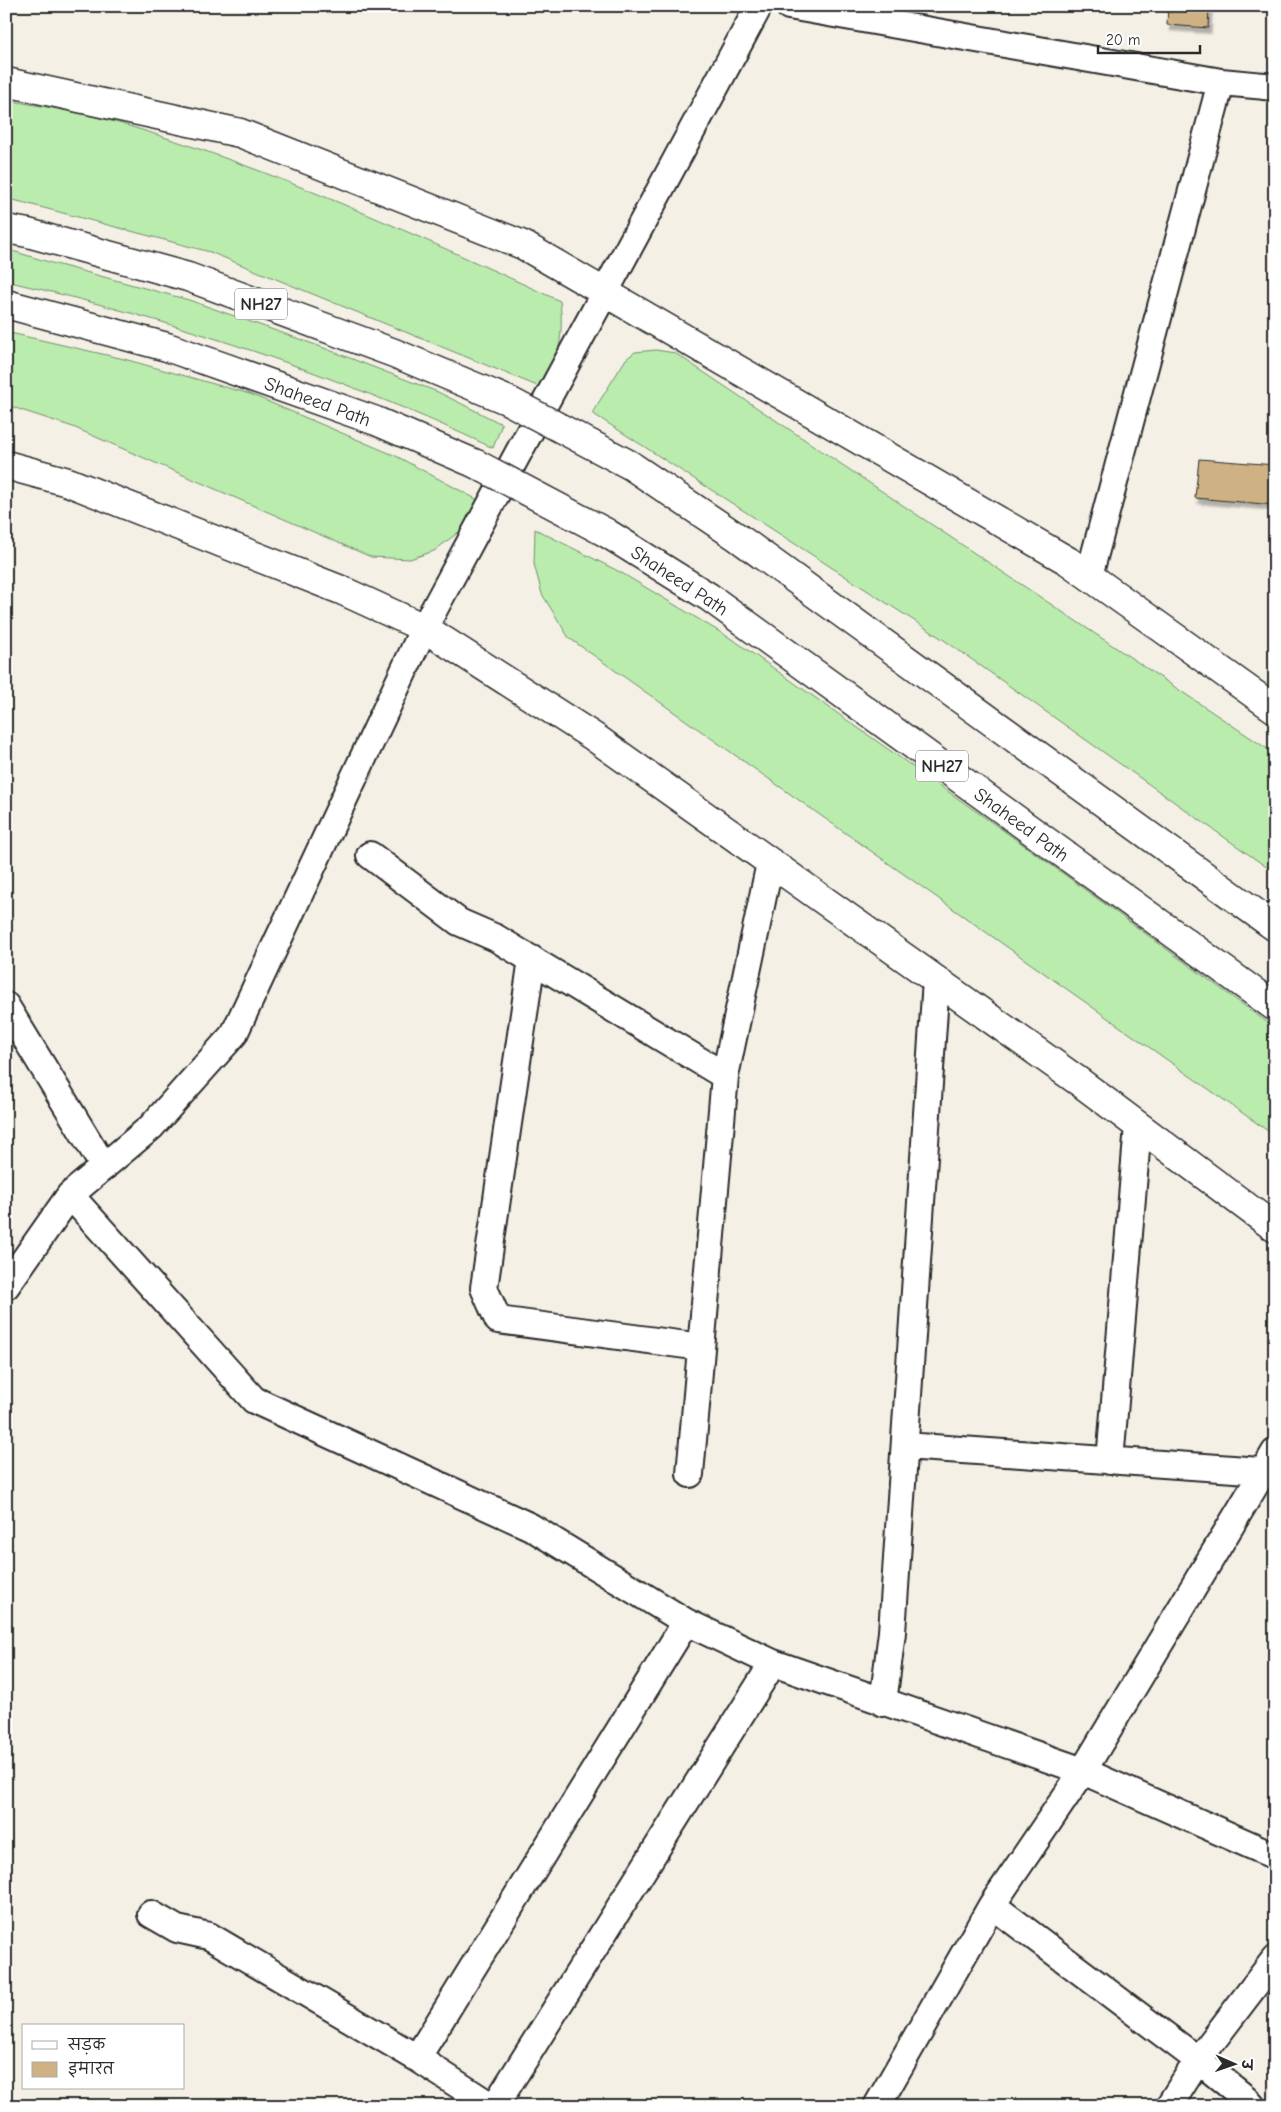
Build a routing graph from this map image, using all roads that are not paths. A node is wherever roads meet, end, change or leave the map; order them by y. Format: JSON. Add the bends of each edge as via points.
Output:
{"nodes":[{"id":1,"x":759,"y":6,"type":"edge"},
{"id":2,"x":789,"y":6,"type":"edge"},
{"id":3,"x":6,"y":82,"type":"edge"},
{"id":4,"x":1221,"y":82,"type":"junction"},
{"id":5,"x":1275,"y":87,"type":"edge"},
{"id":6,"x":6,"y":229,"type":"edge"},
{"id":7,"x":604,"y":293,"type":"junction"},
{"id":8,"x":6,"y":304,"type":"edge"},
{"id":9,"x":6,"y":466,"type":"edge"},
{"id":10,"x":1089,"y":576,"type":"junction"},
{"id":11,"x":424,"y":628,"type":"junction"},
{"id":12,"x":1275,"y":709,"type":"edge"},
{"id":13,"x":370,"y":855,"type":"dead end"},
{"id":14,"x":770,"y":863,"type":"junction"},
{"id":15,"x":1275,"y":927,"type":"edge"},
{"id":16,"x":532,"y":959,"type":"junction"},
{"id":17,"x":936,"y":980,"type":"junction"},
{"id":18,"x":6,"y":1006,"type":"edge"},
{"id":19,"x":1275,"y":1007,"type":"edge"},
{"id":20,"x":725,"y":1076,"type":"junction"},
{"id":21,"x":1138,"y":1126,"type":"junction"},
{"id":22,"x":104,"y":1166,"type":"junction"},
{"id":23,"x":70,"y":1195,"type":"junction"},
{"id":24,"x":1275,"y":1228,"type":"edge"},
{"id":25,"x":6,"y":1286,"type":"edge"},
{"id":26,"x":701,"y":1347,"type":"junction"},
{"id":27,"x":905,"y":1446,"type":"junction"},
{"id":28,"x":1110,"y":1461,"type":"junction"},
{"id":29,"x":1269,"y":1461,"type":"edge"},
{"id":30,"x":690,"y":1474,"type":"dead end"},
{"id":31,"x":686,"y":1622,"type":"junction"},
{"id":32,"x":773,"y":1663,"type":"junction"},
{"id":33,"x":883,"y":1703,"type":"junction"},
{"id":34,"x":1083,"y":1771,"type":"junction"},
{"id":35,"x":1275,"y":1856,"type":"edge"},
{"id":36,"x":992,"y":1906,"type":"junction"},
{"id":37,"x":151,"y":1914,"type":"dead end"},
{"id":38,"x":1275,"y":1960,"type":"edge"},
{"id":39,"x":417,"y":2058,"type":"junction"},
{"id":40,"x":1198,"y":2060,"type":"junction"},
{"id":41,"x":491,"y":2106,"type":"edge"},
{"id":42,"x":495,"y":2106,"type":"edge"},
{"id":43,"x":877,"y":2106,"type":"edge"},
{"id":44,"x":1169,"y":2106,"type":"edge"},
{"id":45,"x":1252,"y":2106,"type":"edge"}],
"edges":[{"from":1,"to":7,"type":"street"},
{"from":2,"to":4,"type":"street"},
{"from":3,"to":7,"type":"main road","via":[[240,133],[523,245]]},
{"from":4,"to":5,"type":"street"},
{"from":4,"to":10,"type":"street"},
{"from":6,"to":15,"type":"main road","number":"NH27","bridge":true,"via":[[188,277],[394,353],[509,401],[630,465],[737,537]]},
{"from":7,"to":10,"type":"main road","via":[[1068,560]]},
{"from":7,"to":11,"type":"street"},
{"from":8,"to":19,"type":"main road","name":"Shaheed Path","number":"NH27","bridge":true,"via":[[167,347],[376,421],[476,464],[605,532],[709,597]]},
{"from":9,"to":11,"type":"main road","via":[[68,482],[341,590]]},
{"from":10,"to":12,"type":"main road"},
{"from":11,"to":14,"type":"main road","via":[[594,737]]},
{"from":11,"to":22,"type":"street","via":[[234,1034],[151,1127]]},
{"from":13,"to":16,"type":"street","via":[[459,922]]},
{"from":14,"to":17,"type":"main road"},
{"from":14,"to":20,"type":"street"},
{"from":16,"to":20,"type":"street"},
{"from":16,"to":26,"type":"street","via":[[484,1288],[498,1320]]},
{"from":17,"to":21,"type":"main road"},
{"from":17,"to":27,"type":"street"},
{"from":18,"to":22,"type":"street"},
{"from":20,"to":26,"type":"street"},
{"from":21,"to":24,"type":"main road"},
{"from":21,"to":28,"type":"street"},
{"from":22,"to":23,"type":"street"},
{"from":23,"to":25,"type":"street"},
{"from":23,"to":31,"type":"street","via":[[254,1400],[531,1527]]},
{"from":26,"to":30,"type":"street"},
{"from":27,"to":28,"type":"street"},
{"from":27,"to":33,"type":"street","via":[[892,1632]]},
{"from":28,"to":29,"type":"street"},
{"from":29,"to":34,"type":"street"},
{"from":31,"to":32,"type":"street"},
{"from":31,"to":39,"type":"street"},
{"from":32,"to":33,"type":"street"},
{"from":32,"to":42,"type":"street"},
{"from":33,"to":34,"type":"street"},
{"from":34,"to":35,"type":"street"},
{"from":34,"to":36,"type":"street"},
{"from":36,"to":40,"type":"street"},
{"from":36,"to":43,"type":"street"},
{"from":37,"to":39,"type":"street","via":[[177,1929],[209,1936]]},
{"from":38,"to":40,"type":"street"},
{"from":39,"to":41,"type":"street"},
{"from":40,"to":44,"type":"street"},
{"from":40,"to":45,"type":"street"}]}
